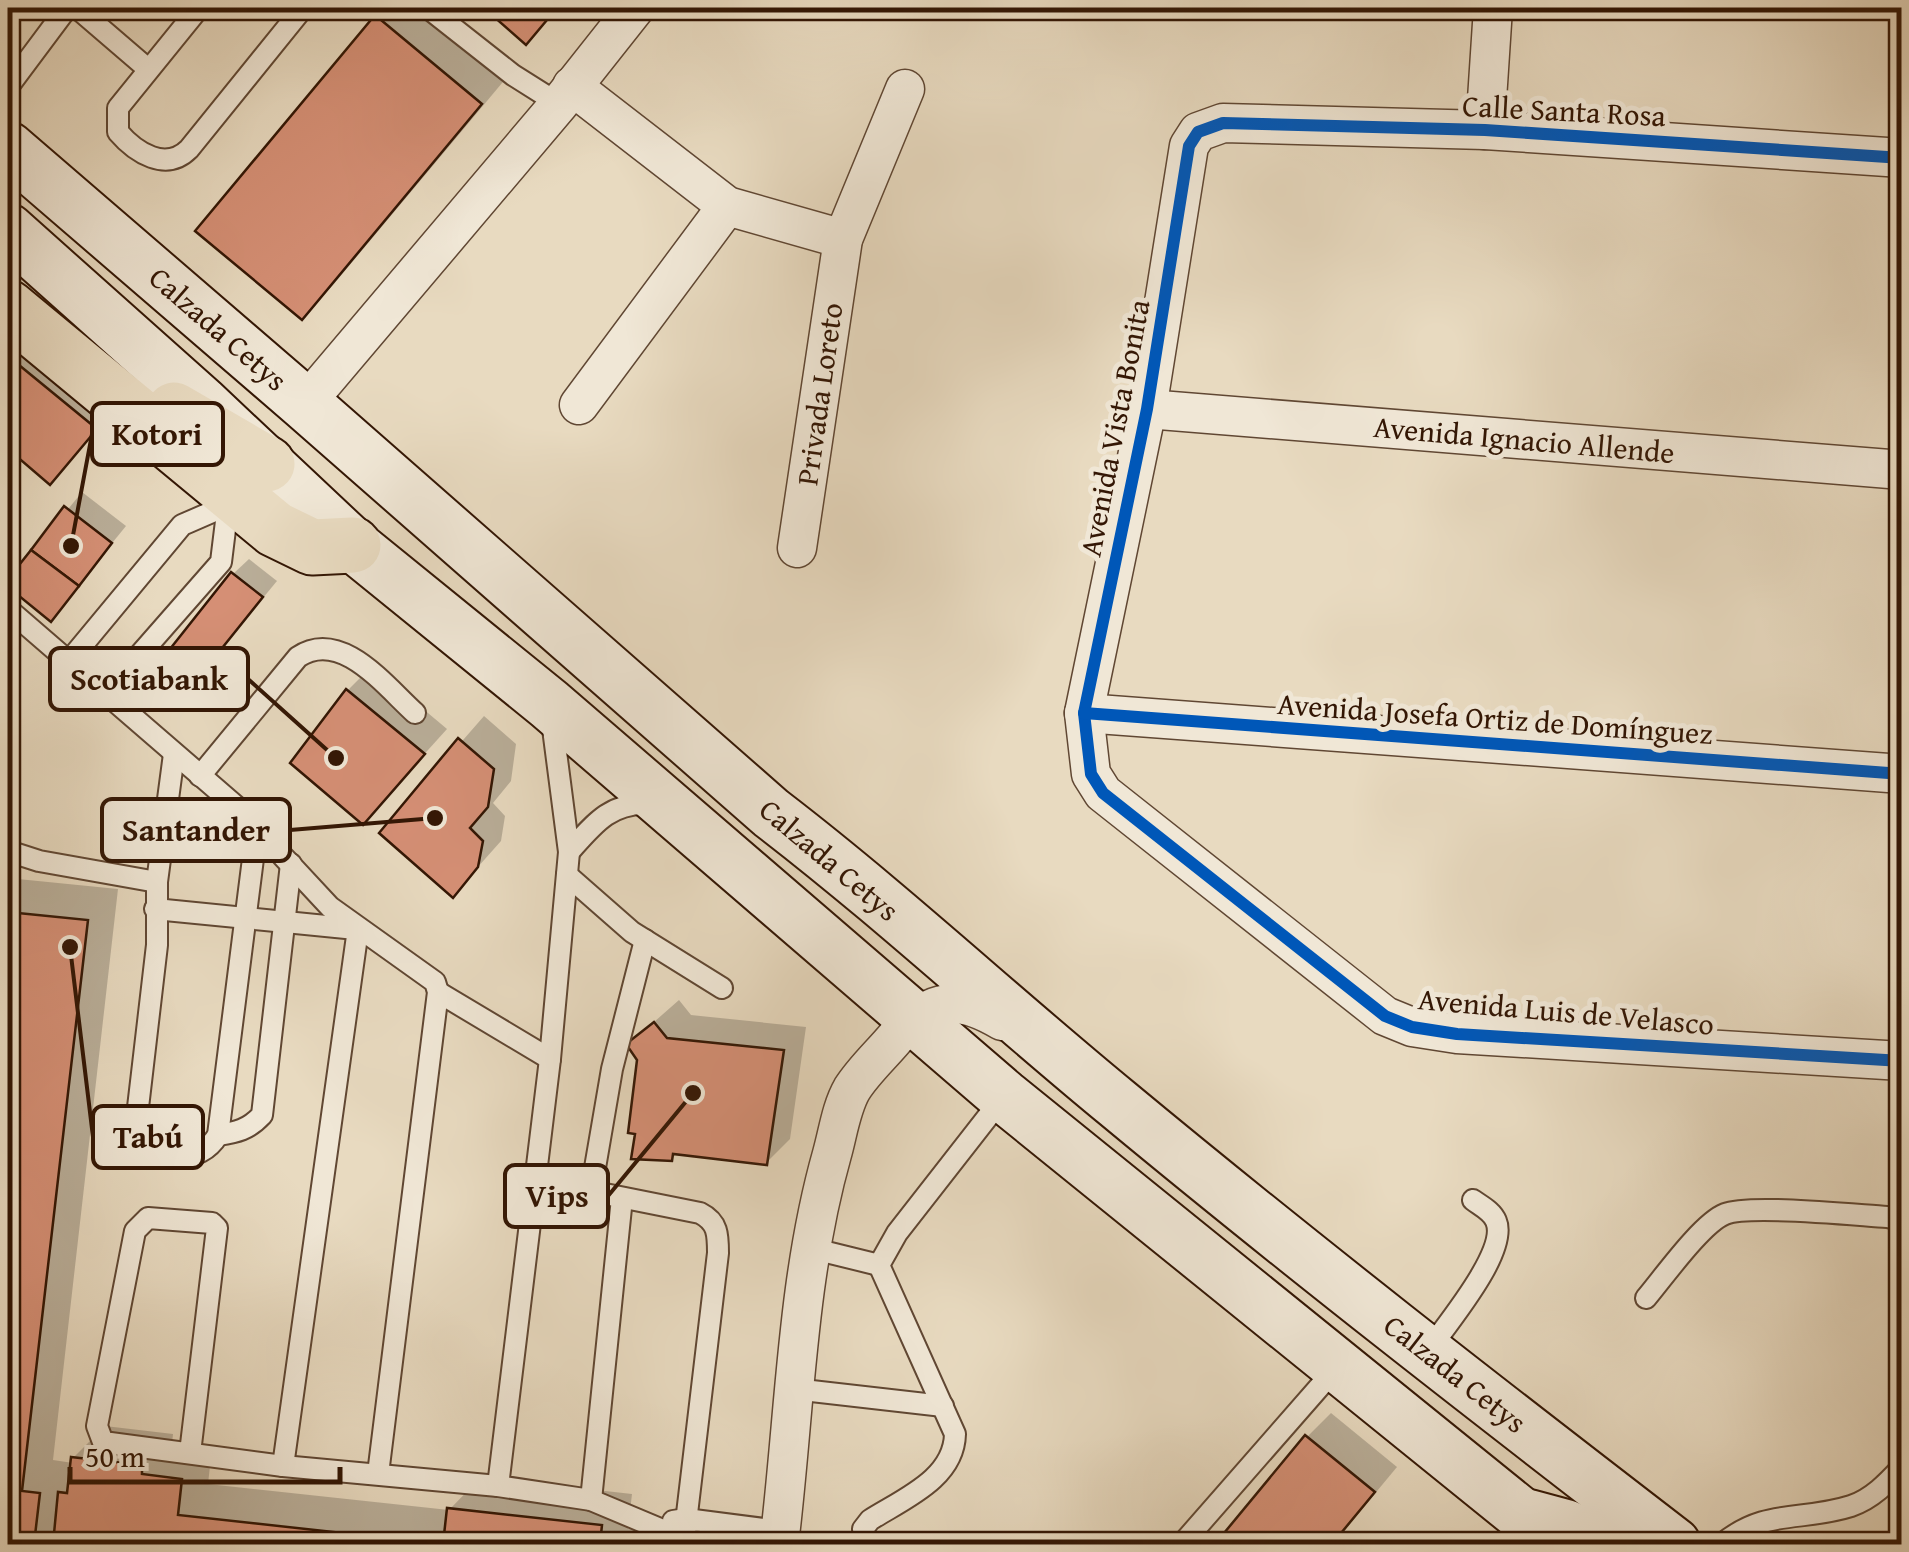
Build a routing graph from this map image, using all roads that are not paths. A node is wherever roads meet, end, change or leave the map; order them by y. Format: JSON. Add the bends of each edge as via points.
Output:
{"nodes":[{"id":1,"x":67,"y":8,"type":"edge"},
{"id":2,"x":77,"y":8,"type":"edge"},
{"id":3,"x":198,"y":8,"type":"edge"},
{"id":4,"x":302,"y":8,"type":"edge"},
{"id":5,"x":428,"y":8,"type":"edge"},
{"id":6,"x":636,"y":8,"type":"edge"},
{"id":7,"x":1492,"y":8,"type":"edge"},
{"id":8,"x":148,"y":69,"type":"junction"},
{"id":9,"x":8,"y":87,"type":"edge"},
{"id":10,"x":906,"y":89,"type":"dead end"},
{"id":11,"x":566,"y":95,"type":"junction"},
{"id":12,"x":1223,"y":123,"type":"joint"},
{"id":13,"x":1485,"y":130,"type":"junction"},
{"id":14,"x":8,"y":148,"type":"edge"},
{"id":15,"x":1902,"y":158,"type":"edge"},
{"id":16,"x":728,"y":206,"type":"junction"},
{"id":17,"x":8,"y":230,"type":"edge"},
{"id":18,"x":843,"y":239,"type":"junction"},
{"id":19,"x":8,"y":283,"type":"edge"},
{"id":20,"x":8,"y":308,"type":"edge"},
{"id":21,"x":305,"y":404,"type":"junction"},
{"id":22,"x":579,"y":405,"type":"dead end"},
{"id":23,"x":1147,"y":409,"type":"junction"},
{"id":24,"x":1902,"y":470,"type":"edge"},
{"id":25,"x":247,"y":486,"type":"junction"},
{"id":26,"x":353,"y":545,"type":"joint"},
{"id":27,"x":797,"y":548,"type":"dead end"},
{"id":28,"x":8,"y":609,"type":"edge"},
{"id":29,"x":70,"y":660,"type":"junction"},
{"id":30,"x":106,"y":692,"type":"junction"},
{"id":31,"x":550,"y":704,"type":"junction"},
{"id":32,"x":415,"y":712,"type":"dead end"},
{"id":33,"x":1084,"y":713,"type":"junction"},
{"id":34,"x":174,"y":754,"type":"junction"},
{"id":35,"x":1088,"y":761,"type":"joint"},
{"id":36,"x":1902,"y":774,"type":"edge"},
{"id":37,"x":200,"y":776,"type":"junction"},
{"id":38,"x":664,"y":805,"type":"junction"},
{"id":39,"x":771,"y":813,"type":"junction"},
{"id":40,"x":257,"y":827,"type":"junction"},
{"id":41,"x":8,"y":851,"type":"edge"},
{"id":42,"x":569,"y":852,"type":"junction"},
{"id":43,"x":292,"y":864,"type":"junction"},
{"id":44,"x":567,"y":875,"type":"junction"},
{"id":45,"x":157,"y":882,"type":"junction"},
{"id":46,"x":155,"y":909,"type":"junction"},
{"id":47,"x":247,"y":918,"type":"junction"},
{"id":48,"x":284,"y":922,"type":"junction"},
{"id":49,"x":358,"y":929,"type":"junction"},
{"id":50,"x":645,"y":940,"type":"junction"},
{"id":51,"x":722,"y":988,"type":"dead end"},
{"id":52,"x":438,"y":992,"type":"junction"},
{"id":53,"x":913,"y":1018,"type":"junction"},
{"id":54,"x":550,"y":1059,"type":"junction"},
{"id":55,"x":1902,"y":1060,"type":"edge"},
{"id":56,"x":1004,"y":1096,"type":"junction"},
{"id":57,"x":1116,"y":1103,"type":"junction"},
{"id":58,"x":218,"y":1134,"type":"junction"},
{"id":59,"x":535,"y":1180,"type":"junction"},
{"id":60,"x":590,"y":1191,"type":"junction"},
{"id":61,"x":622,"y":1198,"type":"junction"},
{"id":62,"x":1473,"y":1200,"type":"dead end"},
{"id":63,"x":1902,"y":1220,"type":"edge"},
{"id":64,"x":810,"y":1248,"type":"junction"},
{"id":65,"x":879,"y":1265,"type":"junction"},
{"id":66,"x":1646,"y":1298,"type":"dead end"},
{"id":67,"x":1427,"y":1352,"type":"junction"},
{"id":68,"x":1338,"y":1367,"type":"junction"},
{"id":69,"x":794,"y":1389,"type":"junction"},
{"id":70,"x":943,"y":1406,"type":"junction"},
{"id":71,"x":190,"y":1453,"type":"junction"},
{"id":72,"x":284,"y":1466,"type":"junction"},
{"id":73,"x":1902,"y":1468,"type":"edge"},
{"id":74,"x":378,"y":1474,"type":"junction"},
{"id":75,"x":498,"y":1486,"type":"junction"},
{"id":76,"x":591,"y":1500,"type":"junction"},
{"id":77,"x":684,"y":1529,"type":"junction"},
{"id":78,"x":1540,"y":1530,"type":"edge"},
{"id":79,"x":780,"y":1538,"type":"edge"},
{"id":80,"x":723,"y":1544,"type":"edge"},
{"id":81,"x":866,"y":1544,"type":"edge"},
{"id":82,"x":1182,"y":1544,"type":"edge"},
{"id":83,"x":1605,"y":1544,"type":"edge"},
{"id":84,"x":1674,"y":1544,"type":"edge"},
{"id":85,"x":1722,"y":1544,"type":"edge"}],
"edges":[{"from":1,"to":9,"type":"lane"},
{"from":2,"to":8,"type":"lane"},
{"from":3,"to":8,"type":"lane"},
{"from":4,"to":8,"type":"lane","via":[[188,149],[172,159],[144,154],[118,132],[118,108]]},
{"from":5,"to":11,"type":"lane","via":[[513,74]]},
{"from":6,"to":11,"type":"street"},
{"from":7,"to":13,"type":"street"},
{"from":10,"to":18,"type":"street","name":"Privada Loreto"},
{"from":11,"to":16,"type":"street"},
{"from":11,"to":21,"type":"street"},
{"from":12,"to":13,"type":"street","name":"Calle Santa Rosa"},
{"from":12,"to":23,"type":"street","name":"Avenida Vista Bonita","via":[[1198,132],[1189,146]]},
{"from":13,"to":15,"type":"street","name":"Calle Santa Rosa"},
{"from":14,"to":21,"type":"main road","name":"Calzada Cetys"},
{"from":16,"to":18,"type":"street"},
{"from":16,"to":22,"type":"street"},
{"from":17,"to":25,"type":"main road"},
{"from":18,"to":27,"type":"street","name":"Privada Loreto"},
{"from":19,"to":25,"type":"main road","via":[[120,376],[204,429]]},
{"from":20,"to":25,"type":"main road"},
{"from":21,"to":39,"type":"main road","name":"Calzada Cetys"},
{"from":23,"to":24,"type":"street","name":"Avenida Ignacio Allende"},
{"from":23,"to":33,"type":"street","name":"Avenida Vista Bonita"},
{"from":25,"to":26,"type":"main road","via":[[275,529],[312,547]]},
{"from":25,"to":29,"type":"lane","via":[[182,525]]},
{"from":25,"to":30,"type":"lane","via":[[220,562]]},
{"from":25,"to":39,"type":"main road","via":[[306,481],[410,544],[720,788]]},
{"from":26,"to":31,"type":"main road"},
{"from":28,"to":29,"type":"lane"},
{"from":29,"to":30,"type":"lane"},
{"from":30,"to":34,"type":"lane"},
{"from":31,"to":38,"type":"main road"},
{"from":31,"to":42,"type":"lane"},
{"from":32,"to":37,"type":"lane","via":[[348,654],[314,648],[298,656]]},
{"from":33,"to":35,"type":"street","name":"Avenida Vista Bonita"},
{"from":33,"to":36,"type":"street","name":"Avenida Josefa Ortiz de Domínguez"},
{"from":34,"to":37,"type":"lane"},
{"from":34,"to":45,"type":"lane"},
{"from":35,"to":55,"type":"street","name":"Avenida Luis de Velasco","via":[[1096,785],[1116,805],[1394,1022],[1457,1034]]},
{"from":37,"to":40,"type":"lane"},
{"from":38,"to":42,"type":"lane","via":[[615,808]]},
{"from":38,"to":53,"type":"main road"},
{"from":39,"to":57,"type":"main road","name":"Calzada Cetys"},
{"from":40,"to":43,"type":"lane"},
{"from":40,"to":47,"type":"lane"},
{"from":41,"to":45,"type":"lane"},
{"from":42,"to":44,"type":"lane"},
{"from":43,"to":48,"type":"lane"},
{"from":43,"to":49,"type":"lane"},
{"from":44,"to":50,"type":"lane"},
{"from":44,"to":54,"type":"lane"},
{"from":45,"to":46,"type":"lane"},
{"from":46,"to":47,"type":"lane"},
{"from":46,"to":58,"type":"lane","via":[[140,1134],[162,1153],[186,1157],[204,1153]]},
{"from":47,"to":48,"type":"lane"},
{"from":47,"to":58,"type":"lane"},
{"from":48,"to":49,"type":"lane"},
{"from":48,"to":58,"type":"lane","via":[[262,1115],[240,1132]]},
{"from":49,"to":52,"type":"lane","via":[[424,971]]},
{"from":49,"to":72,"type":"lane"},
{"from":50,"to":51,"type":"lane"},
{"from":50,"to":60,"type":"lane"},
{"from":52,"to":54,"type":"lane"},
{"from":52,"to":74,"type":"lane"},
{"from":53,"to":56,"type":"main road"},
{"from":53,"to":57,"type":"street","via":[[958,1002],[984,1011]]},
{"from":53,"to":64,"type":"street","via":[[846,1102]]},
{"from":54,"to":59,"type":"lane"},
{"from":56,"to":65,"type":"lane","via":[[897,1232]]},
{"from":56,"to":68,"type":"main road"},
{"from":57,"to":67,"type":"main road","name":"Calzada Cetys"},
{"from":59,"to":60,"type":"lane"},
{"from":59,"to":75,"type":"lane"},
{"from":60,"to":61,"type":"lane"},
{"from":61,"to":76,"type":"lane"},
{"from":61,"to":77,"type":"lane","via":[[700,1213],[718,1235]]},
{"from":62,"to":67,"type":"lane","via":[[1498,1223],[1498,1240]]},
{"from":63,"to":66,"type":"lane","via":[[1724,1214]]},
{"from":64,"to":65,"type":"lane"},
{"from":64,"to":69,"type":"street"},
{"from":65,"to":70,"type":"lane"},
{"from":67,"to":84,"type":"main road","name":"Calzada Cetys"},
{"from":68,"to":78,"type":"main road"},
{"from":68,"to":82,"type":"lane"},
{"from":69,"to":70,"type":"lane"},
{"from":69,"to":79,"type":"street"},
{"from":70,"to":81,"type":"lane","via":[[955,1434],[950,1461],[870,1520]]},
{"from":71,"to":71,"type":"lane","via":[[217,1228],[148,1218],[135,1230],[97,1426],[112,1446]]},
{"from":71,"to":72,"type":"lane"},
{"from":72,"to":74,"type":"lane"},
{"from":73,"to":85,"type":"lane","via":[[1854,1506],[1760,1520]]},
{"from":74,"to":75,"type":"lane"},
{"from":75,"to":76,"type":"lane"},
{"from":76,"to":77,"type":"lane"},
{"from":77,"to":79,"type":"lane"},
{"from":77,"to":80,"type":"lane"},
{"from":78,"to":83,"type":"main road","via":[[1566,1526]]}]}
